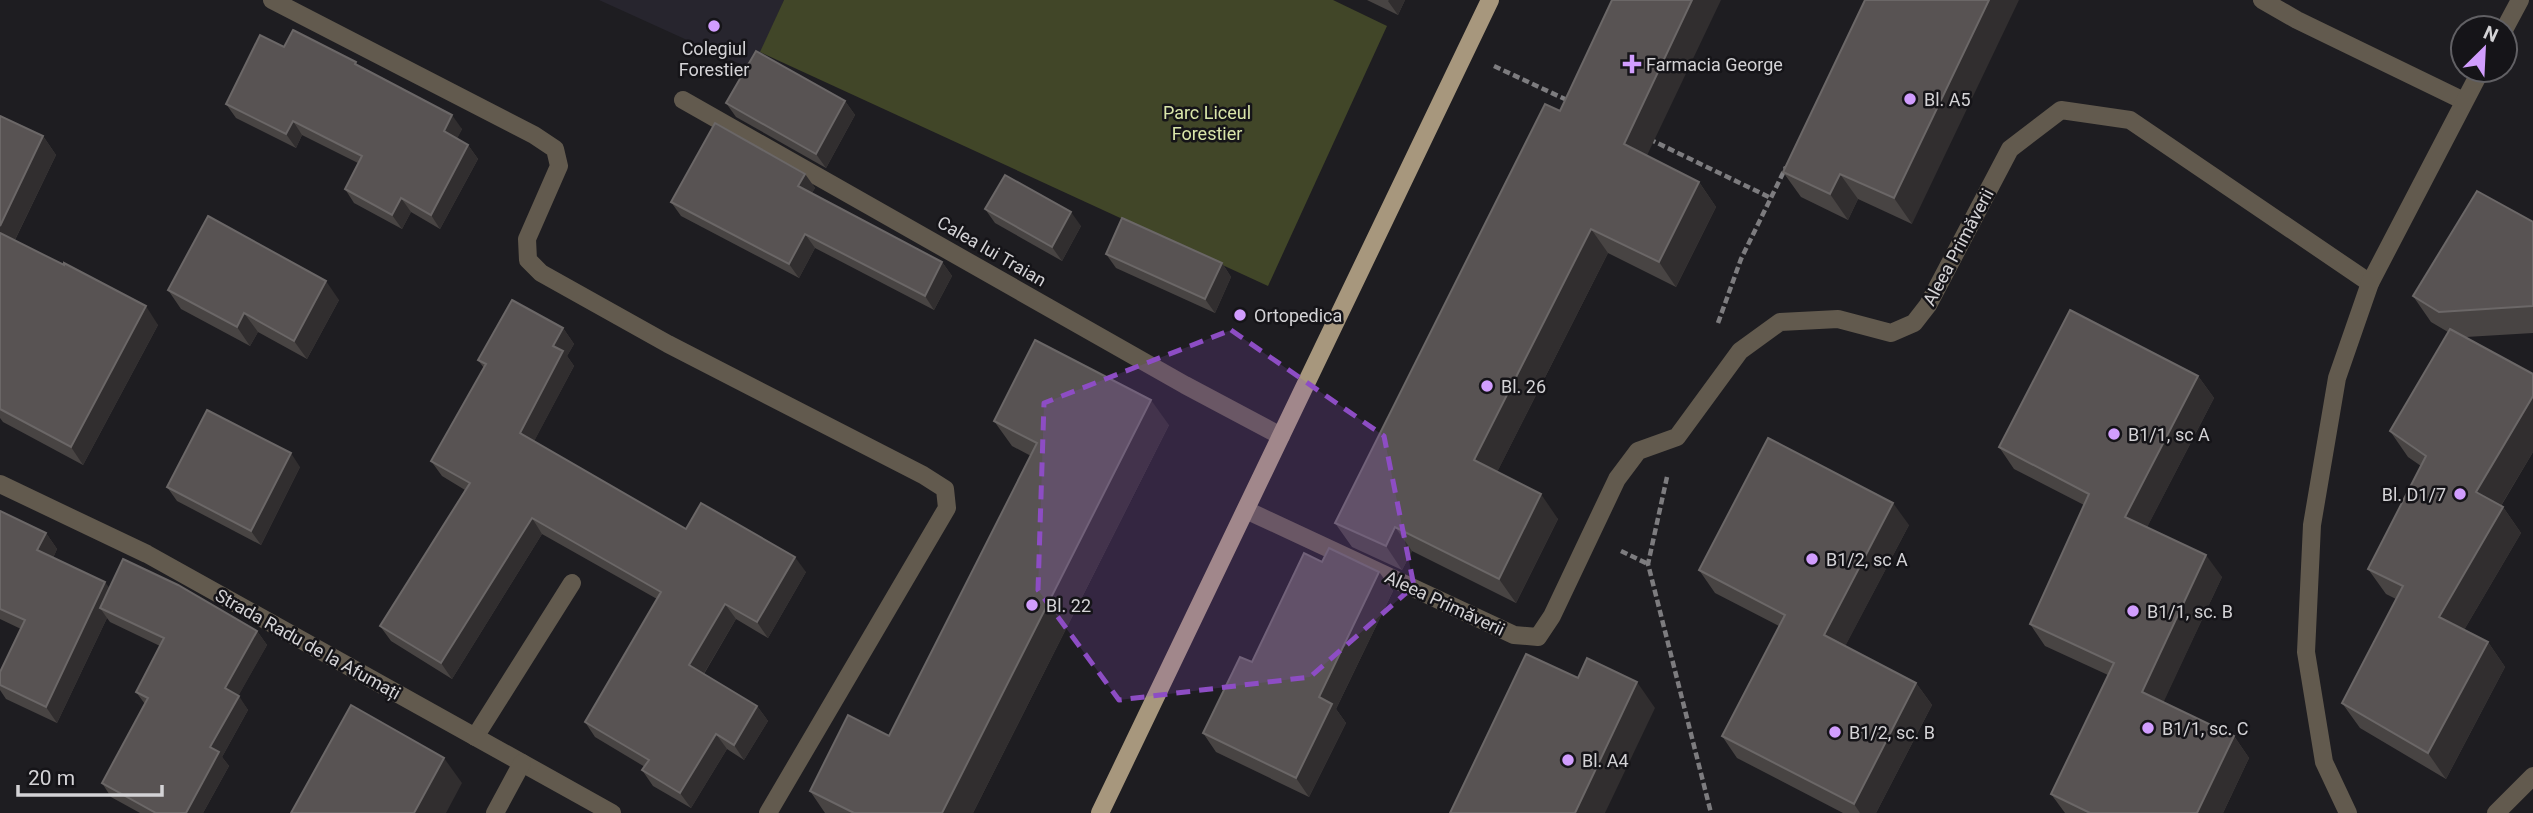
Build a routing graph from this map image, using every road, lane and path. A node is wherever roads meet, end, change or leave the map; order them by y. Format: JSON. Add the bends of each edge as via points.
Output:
{"nodes":[{"id":1,"x":272,"y":0,"type":"edge"},
{"id":2,"x":1490,"y":0,"type":"edge"},
{"id":3,"x":2262,"y":0,"type":"edge"},
{"id":4,"x":1465,"y":52,"type":"junction"},
{"id":5,"x":2473,"y":84,"type":"edge"},
{"id":6,"x":683,"y":100,"type":"dead end"},
{"id":7,"x":2464,"y":100,"type":"junction"},
{"id":8,"x":1575,"y":103,"type":"edge"},
{"id":9,"x":1648,"y":138,"type":"dead end"},
{"id":10,"x":1790,"y":161,"type":"edge"},
{"id":11,"x":1771,"y":198,"type":"junction"},
{"id":12,"x":2370,"y":283,"type":"junction"},
{"id":13,"x":1714,"y":335,"type":"dead end"},
{"id":14,"x":1281,"y":436,"type":"junction"},
{"id":15,"x":1677,"y":437,"type":"junction"},
{"id":16,"x":0,"y":484,"type":"edge"},
{"id":17,"x":1246,"y":510,"type":"junction"},
{"id":18,"x":572,"y":583,"type":"dead end"},
{"id":19,"x":475,"y":737,"type":"junction"},
{"id":20,"x":522,"y":763,"type":"junction"},
{"id":21,"x":2533,"y":776,"type":"edge"},
{"id":22,"x":495,"y":813,"type":"edge"},
{"id":23,"x":612,"y":813,"type":"edge"},
{"id":24,"x":768,"y":813,"type":"edge"},
{"id":25,"x":1100,"y":813,"type":"edge"},
{"id":26,"x":1711,"y":813,"type":"edge"},
{"id":27,"x":2348,"y":813,"type":"edge"},
{"id":28,"x":2496,"y":813,"type":"edge"}],
"edges":[{"from":1,"to":24,"type":"street","via":[[555,149],[559,166],[527,239],[528,260],[541,273],[945,489],[947,508]]},
{"from":2,"to":4,"type":"main road"},
{"from":3,"to":7,"type":"street"},
{"from":4,"to":8,"type":"path"},
{"from":4,"to":14,"type":"main road"},
{"from":5,"to":7,"type":"street"},
{"from":6,"to":14,"type":"street","name":"Calea lui Traian"},
{"from":7,"to":12,"type":"street"},
{"from":9,"to":11,"type":"path"},
{"from":10,"to":11,"type":"path"},
{"from":11,"to":13,"type":"path","via":[[1741,260]]},
{"from":12,"to":15,"type":"street","name":"Aleea Primăverii","via":[[2130,120],[2062,110],[2010,149],[1928,305],[1914,323],[1891,333],[1838,319],[1780,322],[1740,351]]},
{"from":12,"to":27,"type":"street","via":[[2337,378],[2323,458],[2312,525],[2306,653],[2324,762]]},
{"from":14,"to":17,"type":"main road"},
{"from":15,"to":17,"type":"street","name":"Aleea Primăverii","via":[[1638,451],[1617,479],[1552,617],[1538,637],[1514,635]]},
{"from":15,"to":26,"type":"path","via":[[1648,564]]},
{"from":16,"to":19,"type":"street","name":"Strada Radu de la Afumați","via":[[146,554]]},
{"from":17,"to":25,"type":"main road"},
{"from":18,"to":19,"type":"street"},
{"from":19,"to":20,"type":"street","name":"Strada Radu de la Afumați"},
{"from":20,"to":22,"type":"street"},
{"from":20,"to":23,"type":"street","name":"Strada Radu de la Afumați"},
{"from":21,"to":28,"type":"street"}]}
